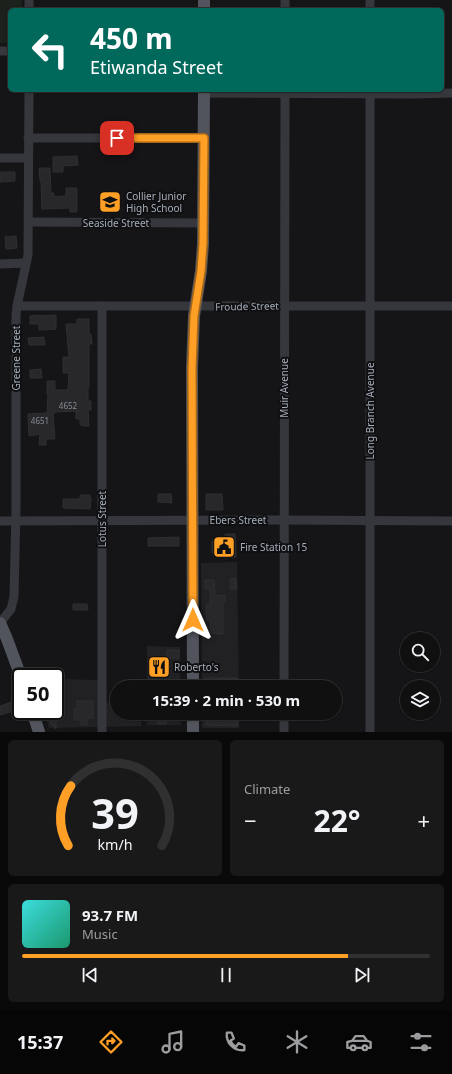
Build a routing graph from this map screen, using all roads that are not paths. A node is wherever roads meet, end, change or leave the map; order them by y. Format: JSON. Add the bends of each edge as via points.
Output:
{"nodes":[{"id":1,"x":29,"y":92,"type":"edge"},
{"id":2,"x":204,"y":92,"type":"edge"},
{"id":3,"x":285,"y":92,"type":"edge"},
{"id":4,"x":370,"y":92,"type":"edge"},
{"id":5,"x":452,"y":93,"type":"edge"},
{"id":6,"x":28,"y":138,"type":"junction"},
{"id":7,"x":204,"y":138,"type":"junction"},
{"id":8,"x":0,"y":158,"type":"edge"},
{"id":9,"x":28,"y":158,"type":"junction"},
{"id":10,"x":29,"y":222,"type":"junction"},
{"id":11,"x":204,"y":223,"type":"junction"},
{"id":12,"x":26,"y":263,"type":"junction"},
{"id":13,"x":0,"y":264,"type":"edge"},
{"id":14,"x":284,"y":305,"type":"junction"},
{"id":15,"x":17,"y":306,"type":"junction"},
{"id":16,"x":102,"y":306,"type":"junction"},
{"id":17,"x":195,"y":306,"type":"junction"},
{"id":18,"x":370,"y":306,"type":"junction"},
{"id":19,"x":452,"y":306,"type":"edge"},
{"id":20,"x":192,"y":520,"type":"junction"},
{"id":21,"x":284,"y":520,"type":"junction"},
{"id":22,"x":0,"y":521,"type":"edge"},
{"id":23,"x":16,"y":521,"type":"junction"},
{"id":24,"x":102,"y":521,"type":"junction"},
{"id":25,"x":370,"y":521,"type":"junction"},
{"id":26,"x":452,"y":521,"type":"edge"},
{"id":27,"x":0,"y":623,"type":"edge"},
{"id":28,"x":18,"y":668,"type":"edge"},
{"id":29,"x":193,"y":680,"type":"edge"},
{"id":30,"x":284,"y":680,"type":"edge"},
{"id":31,"x":35,"y":720,"type":"edge"},
{"id":32,"x":193,"y":720,"type":"edge"},
{"id":33,"x":284,"y":720,"type":"edge"},
{"id":34,"x":39,"y":732,"type":"edge"},
{"id":35,"x":102,"y":732,"type":"edge"},
{"id":36,"x":193,"y":732,"type":"edge"},
{"id":37,"x":284,"y":732,"type":"edge"},
{"id":38,"x":370,"y":732,"type":"edge"}],
"edges":[{"from":1,"to":6,"type":"street","name":"Greene Street"},
{"from":2,"to":3,"type":"street"},
{"from":2,"to":7,"type":"main road"},
{"from":3,"to":4,"type":"street"},
{"from":3,"to":14,"type":"street","name":"Muir Avenue"},
{"from":4,"to":5,"type":"street"},
{"from":4,"to":18,"type":"street","name":"Long Branch Avenue"},
{"from":6,"to":7,"type":"street"},
{"from":6,"to":9,"type":"street","name":"Greene Street"},
{"from":7,"to":11,"type":"main road"},
{"from":8,"to":9,"type":"street"},
{"from":9,"to":10,"type":"street","name":"Greene Street"},
{"from":10,"to":11,"type":"street","name":"Seaside Street"},
{"from":10,"to":12,"type":"street","name":"Greene Street"},
{"from":11,"to":17,"type":"main road"},
{"from":12,"to":13,"type":"street"},
{"from":12,"to":15,"type":"street","name":"Greene Street"},
{"from":14,"to":17,"type":"street","name":"Froude Street"},
{"from":14,"to":18,"type":"street","name":"Froude Street"},
{"from":14,"to":21,"type":"street","name":"Muir Avenue"},
{"from":15,"to":16,"type":"street","name":"Froude Street"},
{"from":15,"to":23,"type":"street","name":"Greene Street"},
{"from":16,"to":17,"type":"street","name":"Froude Street"},
{"from":16,"to":24,"type":"street","name":"Lotus Street"},
{"from":17,"to":20,"type":"main road","via":[[192,368]]},
{"from":18,"to":19,"type":"street","name":"Froude Street"},
{"from":18,"to":25,"type":"street","name":"Long Branch Avenue"},
{"from":20,"to":21,"type":"street","name":"Ebers Street"},
{"from":20,"to":24,"type":"street","name":"Ebers Street"},
{"from":20,"to":29,"type":"main road"},
{"from":21,"to":25,"type":"street","name":"Ebers Street"},
{"from":21,"to":30,"type":"street","name":"Muir Avenue"},
{"from":22,"to":23,"type":"street","name":"Ebers Street"},
{"from":23,"to":24,"type":"street","name":"Ebers Street"},
{"from":23,"to":27,"type":"street","name":"Greene Street","via":[[14,601]]},
{"from":24,"to":35,"type":"street","name":"Lotus Street"},
{"from":25,"to":26,"type":"street","name":"Ebers Street"},
{"from":25,"to":38,"type":"street","name":"Long Branch Avenue"},
{"from":27,"to":28,"type":"main road"},
{"from":31,"to":34,"type":"main road"},
{"from":32,"to":36,"type":"main road"},
{"from":33,"to":37,"type":"street"}]}
